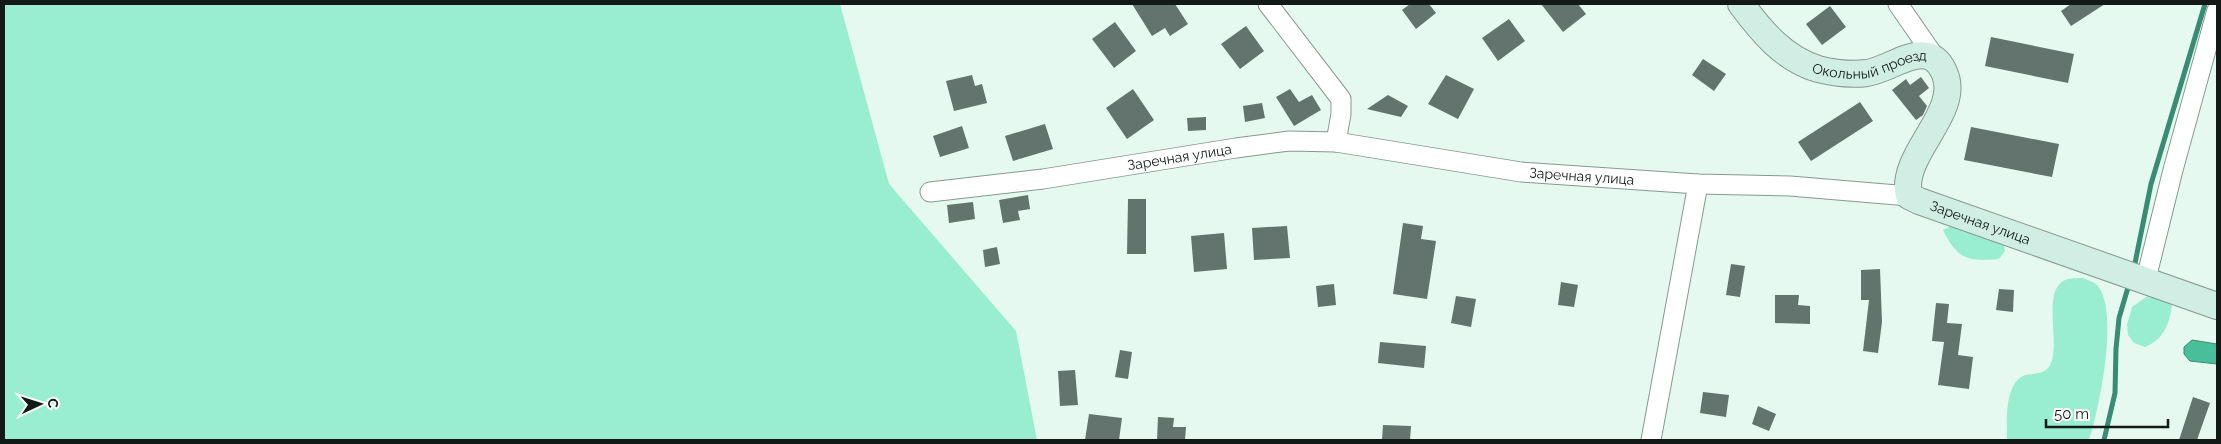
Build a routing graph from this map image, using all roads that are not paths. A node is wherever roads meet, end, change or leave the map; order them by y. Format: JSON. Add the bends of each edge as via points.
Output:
{"nodes":[{"id":1,"x":1268,"y":4,"type":"edge"},
{"id":2,"x":1740,"y":4,"type":"edge"},
{"id":3,"x":1898,"y":4,"type":"edge"},
{"id":4,"x":2217,"y":10,"type":"edge"},
{"id":5,"x":1936,"y":60,"type":"junction"},
{"id":6,"x":1336,"y":142,"type":"junction"},
{"id":7,"x":1698,"y":184,"type":"junction"},
{"id":8,"x":930,"y":192,"type":"dead end"},
{"id":9,"x":1909,"y":196,"type":"junction"},
{"id":10,"x":2146,"y":279,"type":"junction"},
{"id":11,"x":2217,"y":306,"type":"edge"},
{"id":12,"x":1651,"y":440,"type":"edge"}],
"edges":[{"from":1,"to":6,"type":"street","via":[[1341,99]]},
{"from":2,"to":5,"type":"street","name":"Окольный проезд","via":[[1774,44],[1795,60],[1817,68],[1845,74],[1868,73],[1911,55],[1922,54]]},
{"from":3,"to":5,"type":"street"},
{"from":4,"to":10,"type":"street","via":[[2172,170]]},
{"from":5,"to":9,"type":"street","name":"Окольный проезд","via":[[1945,73],[1947,90],[1943,110],[1909,172]]},
{"from":6,"to":7,"type":"street","name":"Заречная улица","via":[[1521,172]]},
{"from":6,"to":8,"type":"street","name":"Заречная улица","via":[[1289,142],[1236,148],[1043,179]]},
{"from":7,"to":9,"type":"street","name":"Заречная улица","via":[[1790,186]]},
{"from":7,"to":12,"type":"street"},
{"from":9,"to":10,"type":"street","name":"Заречная улица"},
{"from":10,"to":11,"type":"street","name":"Заречная улица"}]}
